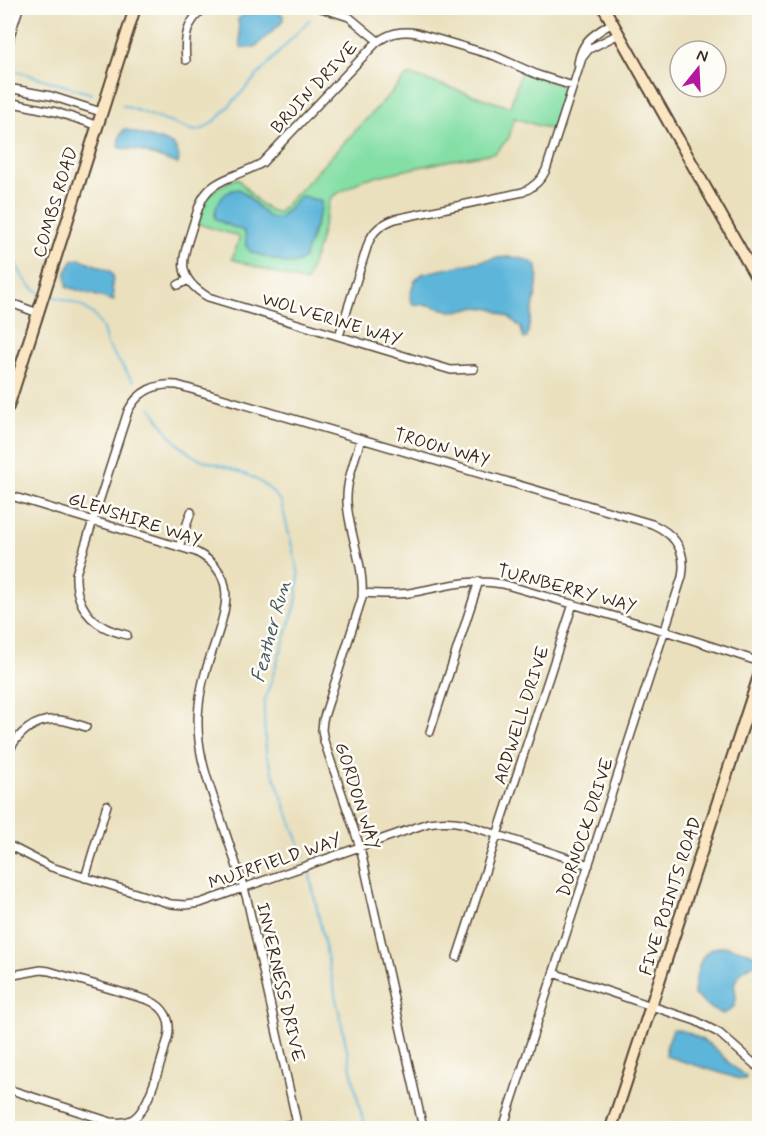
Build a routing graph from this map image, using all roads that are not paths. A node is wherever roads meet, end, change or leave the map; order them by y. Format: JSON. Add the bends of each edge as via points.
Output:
{"nodes":[{"id":1,"x":135,"y":8,"type":"edge"},
{"id":2,"x":205,"y":8,"type":"edge"},
{"id":3,"x":321,"y":8,"type":"edge"},
{"id":4,"x":604,"y":8,"type":"edge"},
{"id":5,"x":16,"y":10,"type":"edge"},
{"id":6,"x":612,"y":23,"type":"junction"},
{"id":7,"x":619,"y":34,"type":"junction"},
{"id":8,"x":378,"y":41,"type":"junction"},
{"id":9,"x":8,"y":50,"type":"edge"},
{"id":10,"x":186,"y":60,"type":"dead end"},
{"id":11,"x":573,"y":86,"type":"junction"},
{"id":12,"x":8,"y":88,"type":"edge"},
{"id":13,"x":8,"y":102,"type":"edge"},
{"id":14,"x":101,"y":112,"type":"junction"},
{"id":15,"x":96,"y":126,"type":"junction"},
{"id":16,"x":188,"y":280,"type":"junction"},
{"id":17,"x":759,"y":284,"type":"edge"},
{"id":18,"x":178,"y":285,"type":"dead end"},
{"id":19,"x":8,"y":302,"type":"edge"},
{"id":20,"x":39,"y":308,"type":"junction"},
{"id":21,"x":339,"y":336,"type":"junction"},
{"id":22,"x":474,"y":369,"type":"dead end"},
{"id":23,"x":8,"y":407,"type":"edge"},
{"id":24,"x":361,"y":439,"type":"junction"},
{"id":25,"x":8,"y":495,"type":"edge"},
{"id":26,"x":191,"y":512,"type":"dead end"},
{"id":27,"x":93,"y":521,"type":"junction"},
{"id":28,"x":672,"y":536,"type":"joint"},
{"id":29,"x":179,"y":547,"type":"junction"},
{"id":30,"x":479,"y":581,"type":"junction"},
{"id":31,"x":362,"y":593,"type":"junction"},
{"id":32,"x":226,"y":601,"type":"joint"},
{"id":33,"x":573,"y":604,"type":"junction"},
{"id":34,"x":665,"y":631,"type":"junction"},
{"id":35,"x":127,"y":635,"type":"dead end"},
{"id":36,"x":759,"y":662,"type":"edge"},
{"id":37,"x":759,"y":673,"type":"edge"},
{"id":38,"x":86,"y":727,"type":"dead end"},
{"id":39,"x":430,"y":732,"type":"dead end"},
{"id":40,"x":8,"y":754,"type":"edge"},
{"id":41,"x":107,"y":805,"type":"dead end"},
{"id":42,"x":497,"y":835,"type":"junction"},
{"id":43,"x":8,"y":845,"type":"edge"},
{"id":44,"x":360,"y":847,"type":"junction"},
{"id":45,"x":589,"y":865,"type":"junction"},
{"id":46,"x":85,"y":878,"type":"junction"},
{"id":47,"x":244,"y":887,"type":"junction"},
{"id":48,"x":457,"y":957,"type":"dead end"},
{"id":49,"x":553,"y":973,"type":"junction"},
{"id":50,"x":8,"y":976,"type":"edge"},
{"id":51,"x":651,"y":1006,"type":"junction"},
{"id":52,"x":758,"y":1064,"type":"edge"},
{"id":53,"x":8,"y":1089,"type":"edge"},
{"id":54,"x":298,"y":1126,"type":"edge"},
{"id":55,"x":274,"y":1128,"type":"edge"},
{"id":56,"x":423,"y":1128,"type":"edge"},
{"id":57,"x":503,"y":1128,"type":"edge"},
{"id":58,"x":611,"y":1128,"type":"edge"}],
"edges":[{"from":1,"to":14,"type":"street","name":"COMBS ROAD"},
{"from":2,"to":10,"type":"street","via":[[190,24]]},
{"from":3,"to":8,"type":"street","via":[[349,17]]},
{"from":4,"to":6,"type":"street"},
{"from":5,"to":9,"type":"street"},
{"from":6,"to":7,"type":"street"},
{"from":6,"to":11,"type":"street","via":[[584,44]]},
{"from":7,"to":11,"type":"street","via":[[589,49]]},
{"from":7,"to":17,"type":"street"},
{"from":8,"to":11,"type":"street","name":"BRUIN DRIVE","via":[[397,32],[417,33],[495,56]]},
{"from":8,"to":16,"type":"street","name":"BRUIN DRIVE","via":[[262,163],[208,190],[184,253]]},
{"from":11,"to":21,"type":"street","via":[[546,170],[535,185],[523,192],[395,219],[375,230]]},
{"from":12,"to":14,"type":"street"},
{"from":13,"to":15,"type":"street"},
{"from":14,"to":15,"type":"street","name":"COMBS ROAD"},
{"from":15,"to":20,"type":"street","name":"COMBS ROAD"},
{"from":16,"to":18,"type":"street"},
{"from":16,"to":21,"type":"street","name":"WOLVERINE WAY","via":[[208,297]]},
{"from":19,"to":20,"type":"street"},
{"from":20,"to":23,"type":"street","name":"COMBS ROAD"},
{"from":21,"to":22,"type":"street","name":"WOLVERINE WAY","via":[[451,370]]},
{"from":24,"to":27,"type":"street","name":"TROON WAY","via":[[177,385],[149,389],[135,400],[127,414]]},
{"from":24,"to":28,"type":"street","name":"TROON WAY","via":[[652,524]]},
{"from":24,"to":31,"type":"street","name":"GORDON WAY","via":[[347,502]]},
{"from":25,"to":27,"type":"street","name":"GLENSHIRE WAY"},
{"from":26,"to":29,"type":"street"},
{"from":27,"to":29,"type":"street","name":"GLENSHIRE WAY"},
{"from":27,"to":35,"type":"street","name":"TROON WAY","via":[[77,572],[78,595],[93,620]]},
{"from":28,"to":34,"type":"street","name":"DORNOCK DRIVE","via":[[682,554],[684,568]]},
{"from":29,"to":32,"type":"street","name":"GLENSHIRE WAY","via":[[201,555],[215,567],[223,580]]},
{"from":30,"to":31,"type":"street","name":"TURNBERRY WAY","via":[[398,594]]},
{"from":30,"to":33,"type":"street","name":"TURNBERRY WAY"},
{"from":30,"to":39,"type":"street"},
{"from":31,"to":44,"type":"street","name":"GORDON WAY","via":[[322,730]]},
{"from":32,"to":47,"type":"street","name":"INVERNESS DRIVE","via":[[202,686],[198,735],[205,775]]},
{"from":33,"to":34,"type":"street","name":"TURNBERRY WAY"},
{"from":33,"to":42,"type":"street","name":"ARDWELL DRIVE"},
{"from":34,"to":36,"type":"street","name":"TURNBERRY WAY"},
{"from":34,"to":45,"type":"street","name":"DORNOCK DRIVE"},
{"from":37,"to":51,"type":"street","name":"FIVE POINTS ROAD"},
{"from":38,"to":40,"type":"street","via":[[59,720],[41,722],[20,735]]},
{"from":41,"to":46,"type":"street"},
{"from":42,"to":44,"type":"street","name":"MUIRFIELD WAY","via":[[456,822],[438,821]]},
{"from":42,"to":45,"type":"street","name":"MUIRFIELD WAY"},
{"from":42,"to":48,"type":"street","name":"ARDWELL DRIVE"},
{"from":43,"to":46,"type":"street","name":"MUIRFIELD WAY","via":[[39,862]]},
{"from":44,"to":47,"type":"street","name":"MUIRFIELD WAY"},
{"from":44,"to":56,"type":"street","name":"GORDON WAY"},
{"from":45,"to":49,"type":"street","name":"DORNOCK DRIVE"},
{"from":46,"to":47,"type":"street","name":"MUIRFIELD WAY","via":[[182,906]]},
{"from":47,"to":54,"type":"street","name":"INVERNESS DRIVE"},
{"from":49,"to":51,"type":"street"},
{"from":49,"to":57,"type":"street","name":"DORNOCK DRIVE"},
{"from":50,"to":53,"type":"street","via":[[40,970],[53,972],[148,1000],[157,1004],[169,1022],[169,1034],[147,1102],[133,1119],[111,1122]]},
{"from":51,"to":52,"type":"street","via":[[712,1028]]},
{"from":51,"to":58,"type":"street","name":"FIVE POINTS ROAD"},
{"from":54,"to":55,"type":"street"}]}
